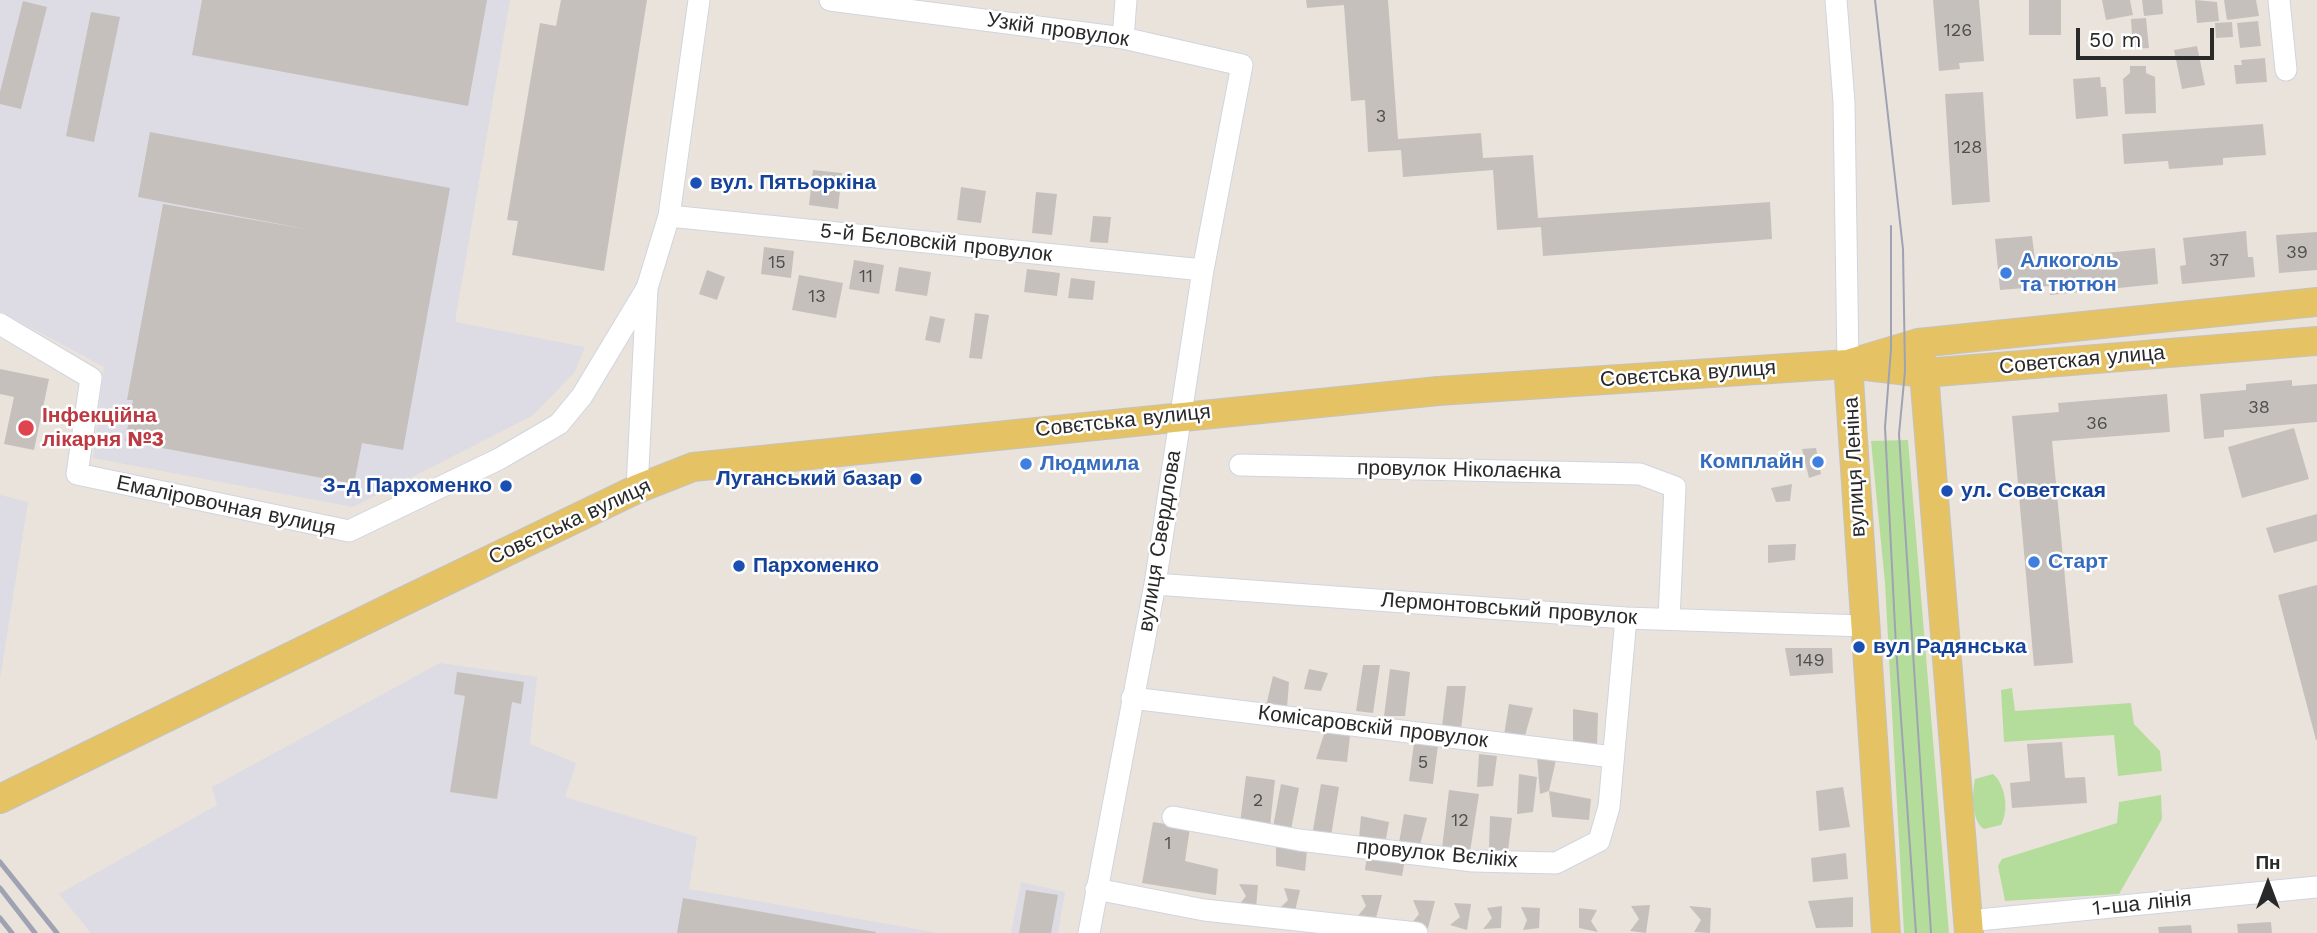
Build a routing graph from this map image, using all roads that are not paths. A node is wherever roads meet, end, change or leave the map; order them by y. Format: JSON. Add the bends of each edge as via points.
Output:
{"nodes":[{"id":1,"x":699,"y":0,"type":"edge"},
{"id":2,"x":830,"y":0,"type":"edge"},
{"id":3,"x":1126,"y":0,"type":"edge"},
{"id":4,"x":1836,"y":0,"type":"edge"},
{"id":5,"x":2279,"y":0,"type":"edge"},
{"id":6,"x":1123,"y":38,"type":"junction"},
{"id":7,"x":1242,"y":65,"type":"joint"},
{"id":8,"x":2286,"y":70,"type":"dead end"},
{"id":9,"x":669,"y":216,"type":"junction"},
{"id":10,"x":1203,"y":270,"type":"junction"},
{"id":11,"x":647,"y":288,"type":"junction"},
{"id":12,"x":2317,"y":302,"type":"edge"},
{"id":13,"x":0,"y":324,"type":"edge"},
{"id":14,"x":2317,"y":341,"type":"edge"},
{"id":15,"x":1918,"y":343,"type":"junction"},
{"id":16,"x":1848,"y":364,"type":"junction"},
{"id":17,"x":1924,"y":373,"type":"junction"},
{"id":18,"x":1180,"y":415,"type":"junction"},
{"id":19,"x":1240,"y":465,"type":"dead end"},
{"id":20,"x":637,"y":489,"type":"junction"},
{"id":21,"x":1155,"y":584,"type":"junction"},
{"id":22,"x":1626,"y":618,"type":"junction"},
{"id":23,"x":1670,"y":619,"type":"junction"},
{"id":24,"x":1864,"y":626,"type":"junction"},
{"id":25,"x":1132,"y":698,"type":"junction"},
{"id":26,"x":1613,"y":757,"type":"junction"},
{"id":27,"x":0,"y":799,"type":"edge"},
{"id":28,"x":1173,"y":817,"type":"dead end"},
{"id":29,"x":2317,"y":887,"type":"edge"},
{"id":30,"x":1096,"y":888,"type":"junction"},
{"id":31,"x":1968,"y":927,"type":"edge"},
{"id":32,"x":1089,"y":933,"type":"edge"},
{"id":33,"x":1417,"y":933,"type":"edge"},
{"id":34,"x":1886,"y":933,"type":"edge"}],
"edges":[{"from":1,"to":9,"type":"street"},
{"from":2,"to":6,"type":"street","name":"Узкій провулок"},
{"from":3,"to":6,"type":"street"},
{"from":4,"to":16,"type":"street","name":"вулиця Леніна","via":[[1844,102]]},
{"from":5,"to":8,"type":"street"},
{"from":6,"to":7,"type":"street","name":"Узкій провулок"},
{"from":7,"to":10,"type":"street","name":"вулиця Свердлова"},
{"from":9,"to":10,"type":"street","name":"5-й Бєловскій провулок"},
{"from":9,"to":11,"type":"street"},
{"from":10,"to":18,"type":"street","name":"вулиця Свердлова"},
{"from":11,"to":13,"type":"street","name":"Емаліровочная вулиця","via":[[582,396],[559,424],[499,459],[349,531],[77,474],[91,378]]},
{"from":11,"to":20,"type":"street"},
{"from":12,"to":15,"type":"main road","name":"Совєтська вулиця"},
{"from":14,"to":17,"type":"main road","name":"Советская улица"},
{"from":15,"to":16,"type":"main road","name":"Совєтська вулиця"},
{"from":15,"to":17,"type":"main road"},
{"from":16,"to":17,"type":"main road","name":"Советская улица"},
{"from":16,"to":18,"type":"main road","name":"Совєтська вулиця","via":[[1438,391]]},
{"from":16,"to":24,"type":"main road","name":"вулиця Леніна"},
{"from":17,"to":31,"type":"main road"},
{"from":18,"to":20,"type":"main road","name":"Совєтська вулиця","via":[[693,467]]},
{"from":18,"to":21,"type":"street","name":"вулиця Свердлова"},
{"from":19,"to":23,"type":"street","name":"провулок Ніколаєнка","via":[[1640,474],[1675,487]]},
{"from":20,"to":27,"type":"main road","name":"Совєтська вулиця"},
{"from":21,"to":22,"type":"street","name":"Лермонтовський провулок"},
{"from":21,"to":25,"type":"street","name":"вулиця Свердлова"},
{"from":22,"to":23,"type":"street","name":"Лермонтовський провулок"},
{"from":22,"to":26,"type":"street","name":"провулок Вєлікіх"},
{"from":23,"to":24,"type":"street","name":"Лермонтовський провулок"},
{"from":24,"to":34,"type":"main road","name":"вулиця Леніна"},
{"from":25,"to":26,"type":"street","name":"Комісаровскій провулок"},
{"from":25,"to":30,"type":"street","name":"вулиця Свердлова"},
{"from":26,"to":28,"type":"street","name":"провулок Вєлікіх","via":[[1609,807],[1599,841],[1556,863],[1459,859],[1299,840]]},
{"from":29,"to":31,"type":"street","name":"1-ша лінія"},
{"from":30,"to":32,"type":"street","name":"вулиця Свердлова"},
{"from":30,"to":33,"type":"street","via":[[1204,911]]}]}
